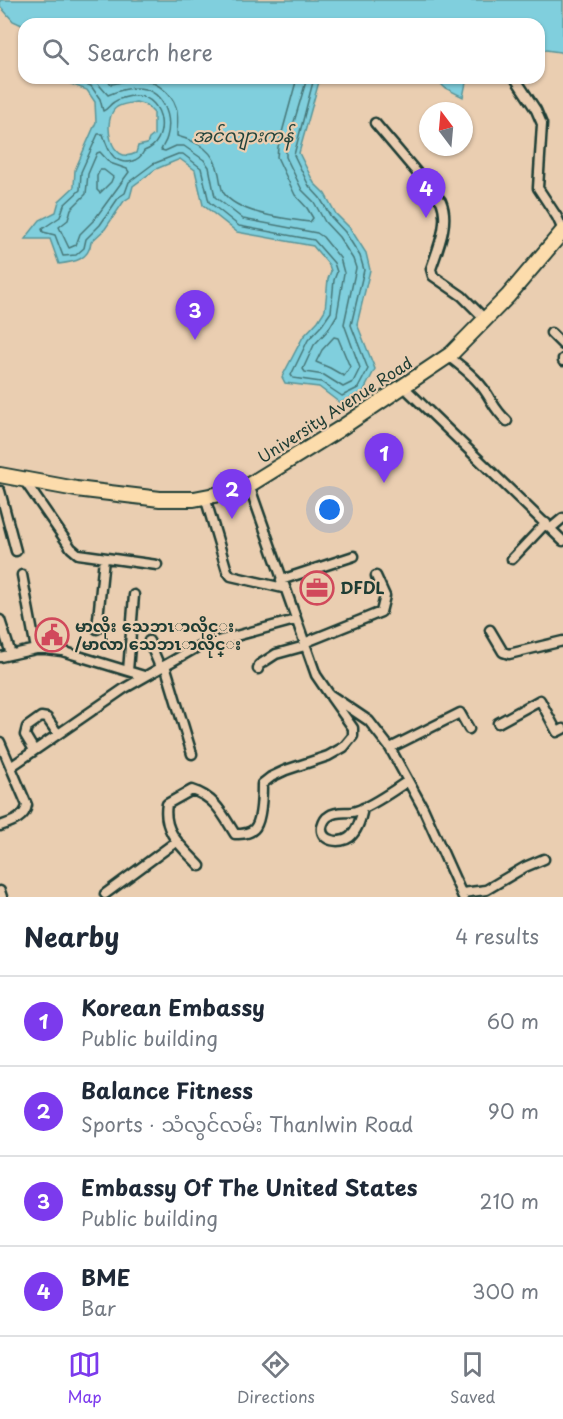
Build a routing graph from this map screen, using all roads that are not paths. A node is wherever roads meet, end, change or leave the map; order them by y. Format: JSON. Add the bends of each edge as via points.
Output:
{"nodes":[{"id":1,"x":519,"y":84,"type":"edge"},
{"id":2,"x":375,"y":123,"type":"dead end"},
{"id":3,"x":562,"y":234,"type":"edge"},
{"id":4,"x":486,"y":320,"type":"junction"},
{"id":5,"x":551,"y":333,"type":"dead end"},
{"id":6,"x":563,"y":345,"type":"edge"},
{"id":7,"x":448,"y":356,"type":"junction"},
{"id":8,"x":404,"y":387,"type":"junction"},
{"id":9,"x":507,"y":421,"type":"dead end"},
{"id":10,"x":0,"y":475,"type":"edge"},
{"id":11,"x":23,"y":479,"type":"junction"},
{"id":12,"x":249,"y":486,"type":"junction"},
{"id":13,"x":0,"y":491,"type":"edge"},
{"id":14,"x":205,"y":497,"type":"junction"},
{"id":15,"x":563,"y":518,"type":"edge"},
{"id":16,"x":548,"y":526,"type":"junction"},
{"id":17,"x":563,"y":540,"type":"edge"},
{"id":18,"x":16,"y":551,"type":"dead end"},
{"id":19,"x":354,"y":556,"type":"dead end"},
{"id":20,"x":104,"y":558,"type":"junction"},
{"id":21,"x":512,"y":559,"type":"dead end"},
{"id":22,"x":157,"y":565,"type":"dead end"},
{"id":23,"x":22,"y":575,"type":"dead end"},
{"id":24,"x":376,"y":576,"type":"dead end"},
{"id":25,"x":282,"y":584,"type":"junction"},
{"id":26,"x":134,"y":595,"type":"dead end"},
{"id":27,"x":0,"y":620,"type":"edge"},
{"id":28,"x":295,"y":620,"type":"junction"},
{"id":29,"x":97,"y":629,"type":"dead end"},
{"id":30,"x":490,"y":630,"type":"dead end"},
{"id":31,"x":149,"y":641,"type":"dead end"},
{"id":32,"x":563,"y":641,"type":"edge"},
{"id":33,"x":304,"y":644,"type":"junction"},
{"id":34,"x":36,"y":649,"type":"junction"},
{"id":35,"x":11,"y":654,"type":"junction"},
{"id":36,"x":0,"y":657,"type":"edge"},
{"id":37,"x":163,"y":666,"type":"junction"},
{"id":38,"x":258,"y":669,"type":"dead end"},
{"id":39,"x":128,"y":671,"type":"junction"},
{"id":40,"x":144,"y":676,"type":"junction"},
{"id":41,"x":329,"y":694,"type":"junction"},
{"id":42,"x":498,"y":723,"type":"dead end"},
{"id":43,"x":469,"y":729,"type":"dead end"},
{"id":44,"x":563,"y":729,"type":"edge"},
{"id":45,"x":58,"y":734,"type":"junction"},
{"id":46,"x":0,"y":742,"type":"edge"},
{"id":47,"x":390,"y":748,"type":"junction"},
{"id":48,"x":34,"y":750,"type":"junction"},
{"id":49,"x":192,"y":754,"type":"dead end"},
{"id":50,"x":12,"y":766,"type":"junction"},
{"id":51,"x":408,"y":781,"type":"junction"},
{"id":52,"x":363,"y":808,"type":"junction"},
{"id":53,"x":0,"y":826,"type":"edge"},
{"id":54,"x":177,"y":841,"type":"junction"},
{"id":55,"x":544,"y":859,"type":"dead end"},
{"id":56,"x":200,"y":867,"type":"dead end"},
{"id":57,"x":0,"y":891,"type":"edge"},
{"id":58,"x":105,"y":894,"type":"dead end"},
{"id":59,"x":463,"y":895,"type":"edge"},
{"id":60,"x":2,"y":897,"type":"edge"}],
"edges":[{"from":1,"to":3,"type":"street","via":[[542,124],[538,188],[557,217]]},
{"from":2,"to":4,"type":"street","via":[[445,209],[431,269],[433,276],[462,296]]},
{"from":3,"to":4,"type":"main road","name":"University Avenue Road"},
{"from":4,"to":7,"type":"main road","name":"University Avenue Road"},
{"from":5,"to":6,"type":"street"},
{"from":7,"to":8,"type":"main road","name":"University Avenue Road"},
{"from":7,"to":9,"type":"street","via":[[467,370]]},
{"from":8,"to":12,"type":"main road","name":"University Avenue Road"},
{"from":8,"to":16,"type":"street"},
{"from":10,"to":11,"type":"main road","name":"University Avenue Road"},
{"from":11,"to":14,"type":"main road","name":"University Avenue Road","via":[[160,499]]},
{"from":11,"to":20,"type":"street","via":[[71,548],[78,554]]},
{"from":12,"to":14,"type":"main road","name":"University Avenue Road"},
{"from":12,"to":25,"type":"street"},
{"from":13,"to":18,"type":"street"},
{"from":14,"to":25,"type":"street","via":[[231,576]]},
{"from":15,"to":16,"type":"street"},
{"from":16,"to":17,"type":"street"},
{"from":16,"to":21,"type":"street"},
{"from":19,"to":25,"type":"street"},
{"from":20,"to":22,"type":"street"},
{"from":20,"to":29,"type":"street"},
{"from":23,"to":34,"type":"street"},
{"from":24,"to":33,"type":"street","via":[[385,596],[381,612]]},
{"from":25,"to":28,"type":"street"},
{"from":26,"to":39,"type":"street"},
{"from":27,"to":35,"type":"street"},
{"from":28,"to":33,"type":"street"},
{"from":28,"to":37,"type":"street","via":[[199,646]]},
{"from":30,"to":32,"type":"street","via":[[503,652],[509,654]]},
{"from":31,"to":37,"type":"street"},
{"from":33,"to":38,"type":"street","via":[[276,654]]},
{"from":33,"to":41,"type":"street","via":[[316,675]]},
{"from":34,"to":35,"type":"street"},
{"from":34,"to":39,"type":"street","via":[[62,651]]},
{"from":35,"to":36,"type":"street"},
{"from":37,"to":40,"type":"street"},
{"from":37,"to":49,"type":"street"},
{"from":39,"to":40,"type":"street"},
{"from":40,"to":45,"type":"street"},
{"from":41,"to":47,"type":"street","via":[[369,721]]},
{"from":41,"to":54,"type":"street","via":[[353,728],[353,736],[344,747],[262,784],[258,822],[246,834],[235,834],[213,801],[201,792],[192,790],[181,796],[167,804],[165,816]]},
{"from":42,"to":44,"type":"street","via":[[540,700],[557,732]]},
{"from":43,"to":47,"type":"street","via":[[460,713]]},
{"from":45,"to":48,"type":"street"},
{"from":45,"to":48,"type":"street","via":[[47,718],[41,717],[27,727],[25,735]]},
{"from":46,"to":50,"type":"street"},
{"from":47,"to":51,"type":"street"},
{"from":48,"to":50,"type":"street"},
{"from":50,"to":53,"type":"street","via":[[27,809],[21,817]]},
{"from":51,"to":52,"type":"street"},
{"from":51,"to":59,"type":"street"},
{"from":52,"to":52,"type":"street","via":[[328,816],[322,832],[334,841],[349,838],[357,830]]},
{"from":54,"to":56,"type":"street"},
{"from":54,"to":58,"type":"street"},
{"from":55,"to":59,"type":"street","via":[[486,890]]},
{"from":57,"to":60,"type":"street"}]}
